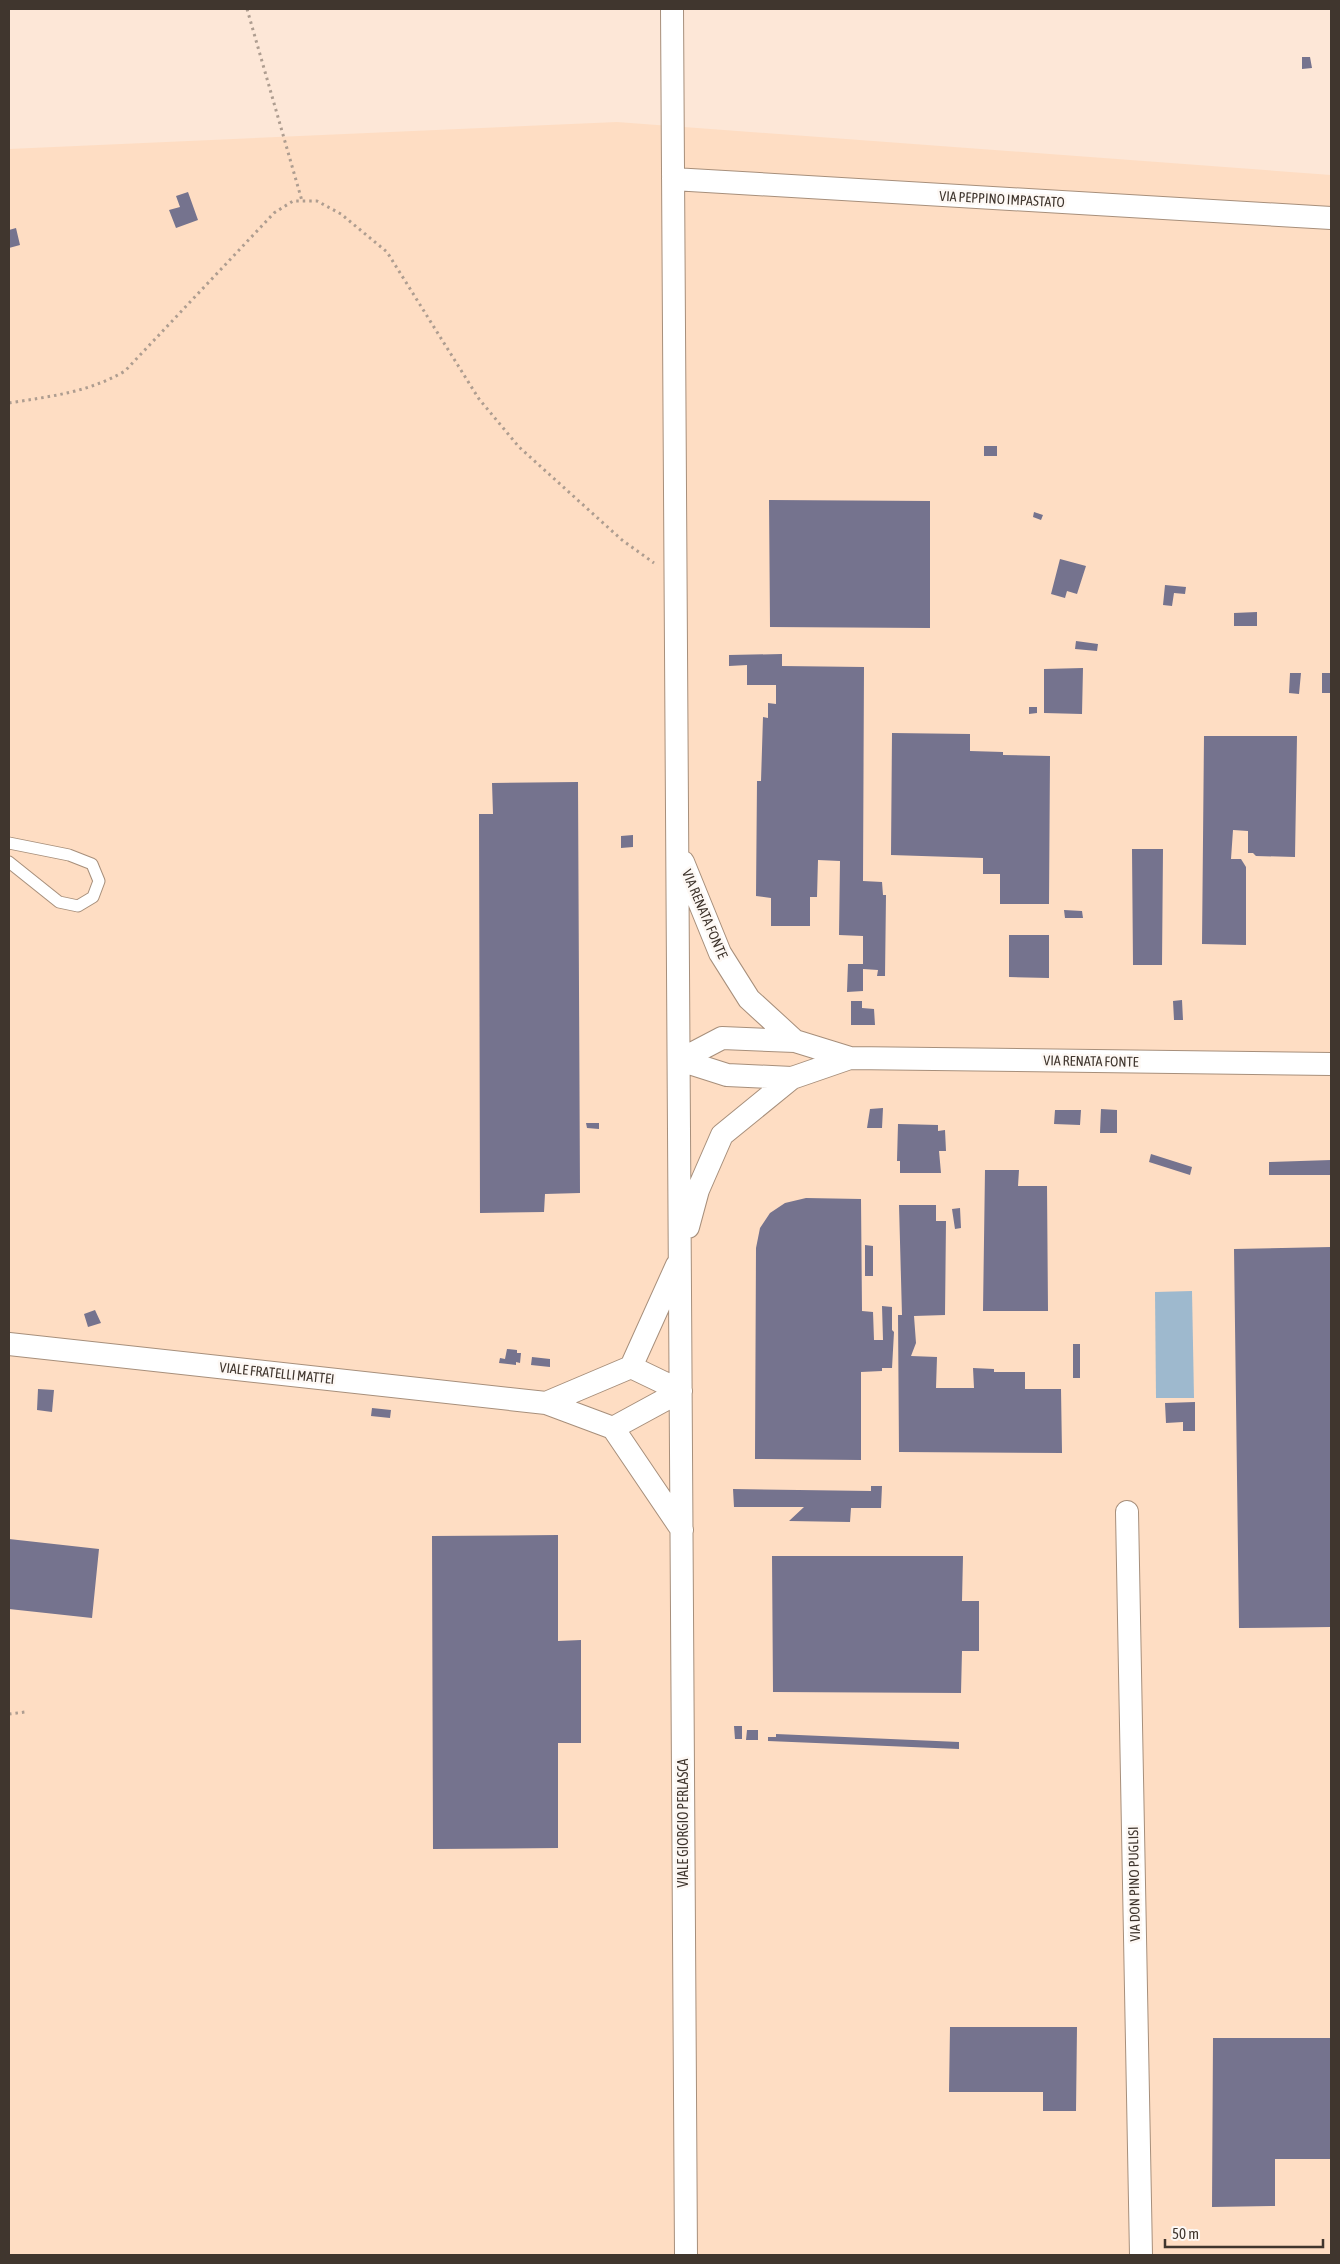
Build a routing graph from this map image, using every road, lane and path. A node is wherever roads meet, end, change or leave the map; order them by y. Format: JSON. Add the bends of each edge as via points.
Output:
{"nodes":[{"id":1,"x":246,"y":9,"type":"edge"},
{"id":2,"x":672,"y":9,"type":"edge"},
{"id":3,"x":673,"y":179,"type":"junction"},
{"id":4,"x":302,"y":201,"type":"junction"},
{"id":5,"x":1331,"y":218,"type":"edge"},
{"id":6,"x":9,"y":403,"type":"edge"},
{"id":7,"x":676,"y":579,"type":"junction"},
{"id":8,"x":9,"y":843,"type":"edge"},
{"id":9,"x":678,"y":851,"type":"junction"},
{"id":10,"x":9,"y":862,"type":"edge"},
{"id":11,"x":795,"y":1041,"type":"junction"},
{"id":12,"x":850,"y":1058,"type":"junction"},
{"id":13,"x":680,"y":1060,"type":"junction"},
{"id":14,"x":1331,"y":1064,"type":"edge"},
{"id":15,"x":792,"y":1078,"type":"junction"},
{"id":16,"x":680,"y":1258,"type":"junction"},
{"id":17,"x":9,"y":1344,"type":"edge"},
{"id":18,"x":631,"y":1367,"type":"junction"},
{"id":19,"x":681,"y":1391,"type":"junction"},
{"id":20,"x":546,"y":1402,"type":"junction"},
{"id":21,"x":613,"y":1428,"type":"junction"},
{"id":22,"x":1127,"y":1512,"type":"dead end"},
{"id":23,"x":682,"y":1530,"type":"junction"},
{"id":24,"x":25,"y":1712,"type":"dead end"},
{"id":25,"x":9,"y":1714,"type":"edge"},
{"id":26,"x":686,"y":2255,"type":"edge"},
{"id":27,"x":1141,"y":2255,"type":"edge"}],
"edges":[{"from":1,"to":4,"type":"path"},
{"from":2,"to":3,"type":"street"},
{"from":3,"to":5,"type":"street","name":"VIA PEPPINO IMPASTATO"},
{"from":3,"to":7,"type":"street"},
{"from":4,"to":6,"type":"path","via":[[293,201],[274,213],[126,371],[78,392]]},
{"from":4,"to":7,"type":"path","via":[[317,201],[341,214],[387,252],[479,399],[519,447],[622,540]]},
{"from":7,"to":9,"type":"street"},
{"from":8,"to":10,"type":"lane","via":[[69,855],[92,864],[99,882],[93,896],[78,906],[59,902]]},
{"from":9,"to":11,"type":"street","name":"VIA RENATA FONTE","via":[[720,954],[749,999]]},
{"from":9,"to":13,"type":"street"},
{"from":11,"to":12,"type":"street","name":"VIA RENATA FONTE"},
{"from":11,"to":13,"type":"street","name":"VIA RENATA FONTE","via":[[722,1038]]},
{"from":12,"to":14,"type":"street","name":"VIA RENATA FONTE"},
{"from":12,"to":15,"type":"street","name":"VIA RENATA FONTE"},
{"from":13,"to":15,"type":"street","name":"VIA RENATA FONTE","via":[[727,1076]]},
{"from":13,"to":16,"type":"street"},
{"from":15,"to":16,"type":"street","name":"VIA RENATA FONTE","via":[[722,1135],[698,1190]]},
{"from":16,"to":18,"type":"street"},
{"from":16,"to":19,"type":"street","name":"VIALE GIORGIO PERLASCA"},
{"from":17,"to":20,"type":"street","name":"VIALE FRATELLI MATTEI"},
{"from":18,"to":19,"type":"street"},
{"from":18,"to":20,"type":"street","name":"VIALE FRATELLI MATTEI"},
{"from":19,"to":21,"type":"street"},
{"from":19,"to":23,"type":"street","name":"VIALE GIORGIO PERLASCA"},
{"from":20,"to":21,"type":"street","name":"VIALE FRATELLI MATTEI"},
{"from":21,"to":23,"type":"street"},
{"from":22,"to":27,"type":"street","name":"VIA DON PINO PUGLISI"},
{"from":23,"to":26,"type":"street","name":"VIALE GIORGIO PERLASCA"},
{"from":24,"to":25,"type":"path"}]}
